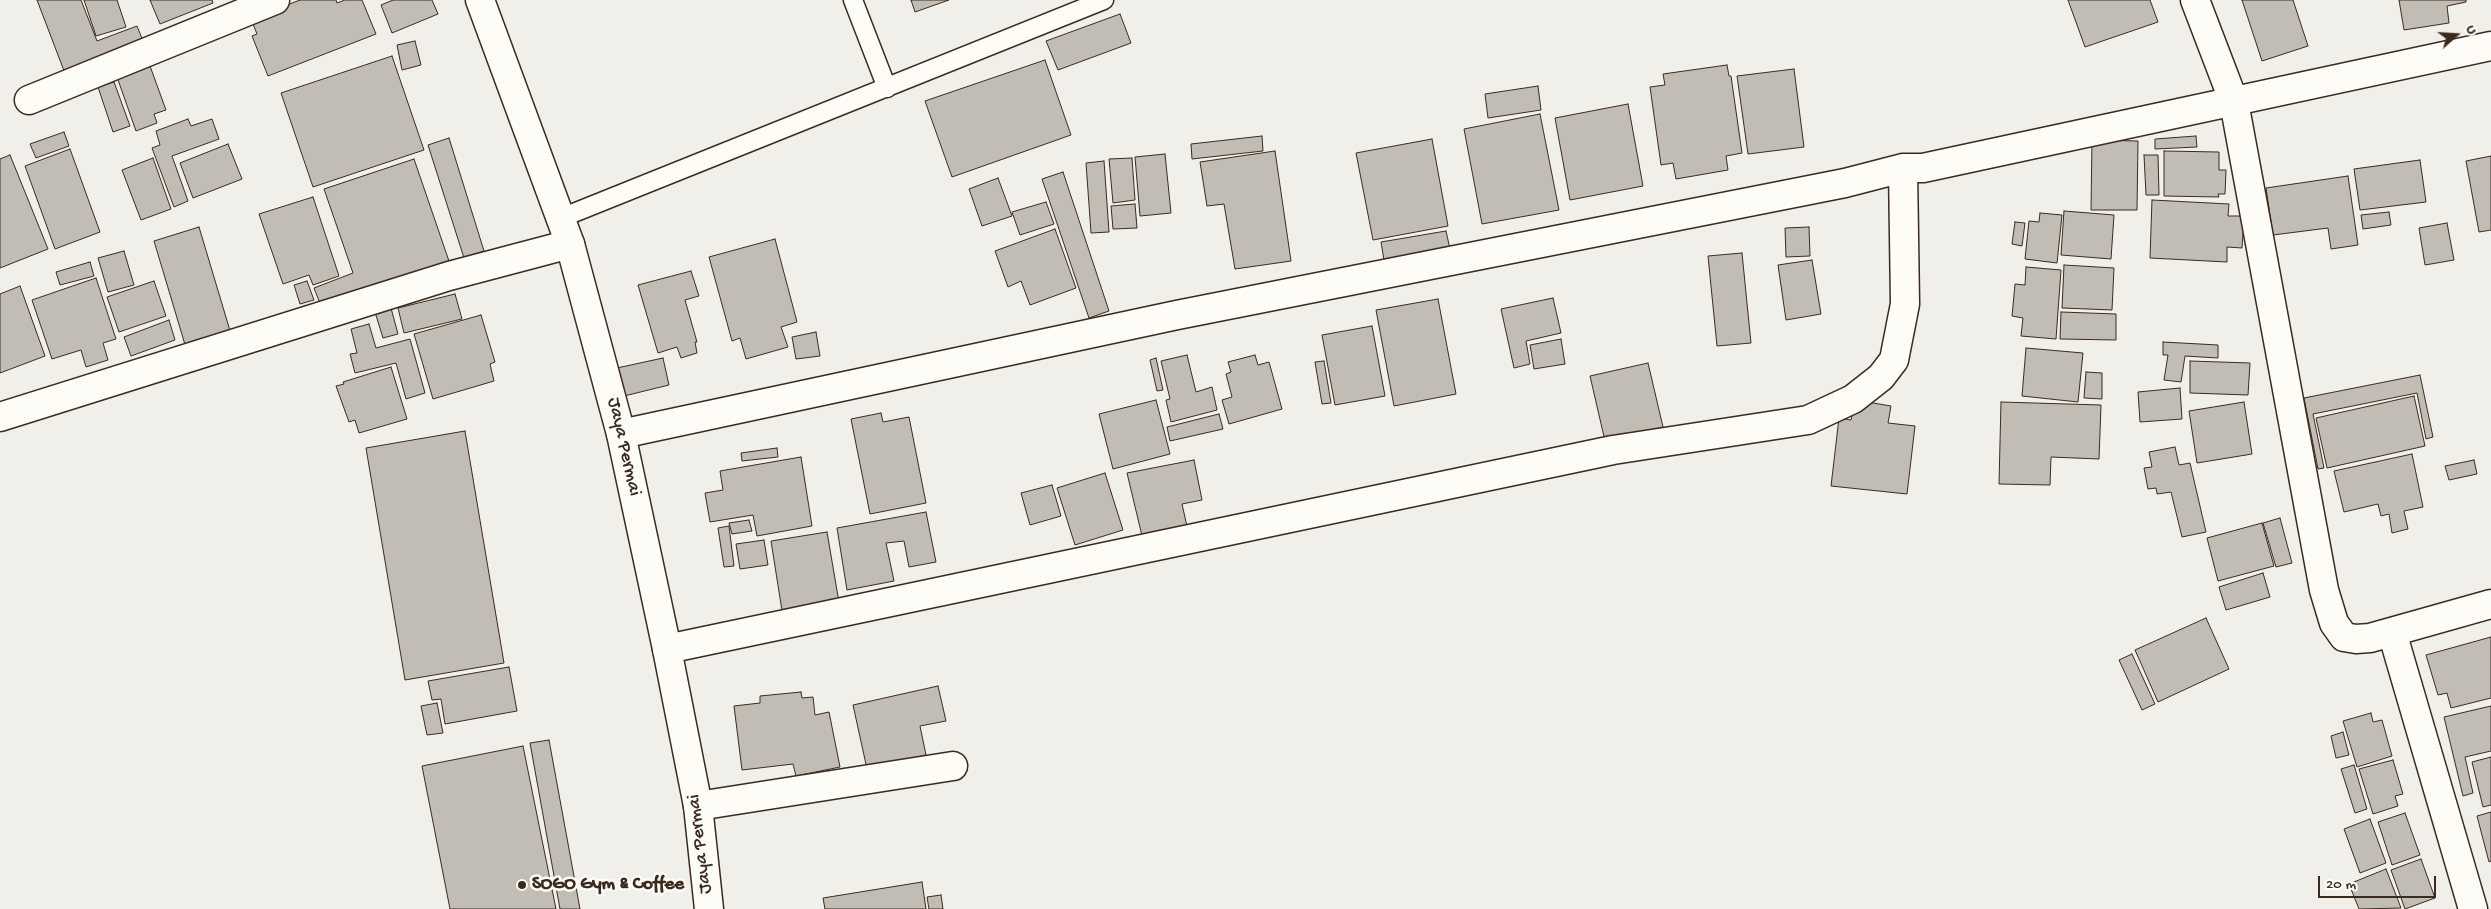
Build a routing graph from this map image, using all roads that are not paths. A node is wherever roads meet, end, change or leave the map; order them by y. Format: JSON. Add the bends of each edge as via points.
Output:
{"nodes":[{"id":1,"x":275,"y":0,"type":"edge"},
{"id":2,"x":480,"y":0,"type":"edge"},
{"id":3,"x":853,"y":0,"type":"edge"},
{"id":4,"x":1104,"y":0,"type":"edge"},
{"id":5,"x":2195,"y":0,"type":"edge"},
{"id":6,"x":2491,"y":46,"type":"edge"},
{"id":7,"x":887,"y":88,"type":"junction"},
{"id":8,"x":29,"y":100,"type":"dead end"},
{"id":9,"x":2234,"y":102,"type":"junction"},
{"id":10,"x":1913,"y":168,"type":"junction"},
{"id":11,"x":561,"y":218,"type":"junction"},
{"id":12,"x":570,"y":244,"type":"junction"},
{"id":13,"x":0,"y":417,"type":"edge"},
{"id":14,"x":621,"y":434,"type":"junction"},
{"id":15,"x":2491,"y":604,"type":"edge"},
{"id":16,"x":2392,"y":632,"type":"junction"},
{"id":17,"x":667,"y":649,"type":"junction"},
{"id":18,"x":953,"y":766,"type":"dead end"},
{"id":19,"x":698,"y":806,"type":"junction"},
{"id":20,"x":709,"y":909,"type":"edge"},
{"id":21,"x":2472,"y":909,"type":"edge"}],
"edges":[{"from":1,"to":8,"type":"street"},
{"from":2,"to":11,"type":"street","name":"Jaya Permai"},
{"from":3,"to":7,"type":"lane"},
{"from":4,"to":7,"type":"lane"},
{"from":5,"to":9,"type":"street"},
{"from":6,"to":9,"type":"street"},
{"from":7,"to":11,"type":"lane"},
{"from":9,"to":10,"type":"street"},
{"from":9,"to":16,"type":"street","via":[[2326,597],[2334,623],[2344,637],[2370,638]]},
{"from":10,"to":14,"type":"street","via":[[1186,313]]},
{"from":10,"to":17,"type":"street","via":[[1905,304],[1894,360],[1881,377],[1853,399],[1808,420],[1613,450]]},
{"from":11,"to":12,"type":"street","name":"Jaya Permai"},
{"from":12,"to":13,"type":"street","via":[[449,276]]},
{"from":12,"to":14,"type":"street","name":"Jaya Permai"},
{"from":14,"to":17,"type":"street","name":"Jaya Permai"},
{"from":15,"to":16,"type":"street"},
{"from":16,"to":21,"type":"street"},
{"from":17,"to":19,"type":"street","name":"Jaya Permai"},
{"from":18,"to":19,"type":"street"},
{"from":19,"to":20,"type":"street","name":"Jaya Permai"}]}
